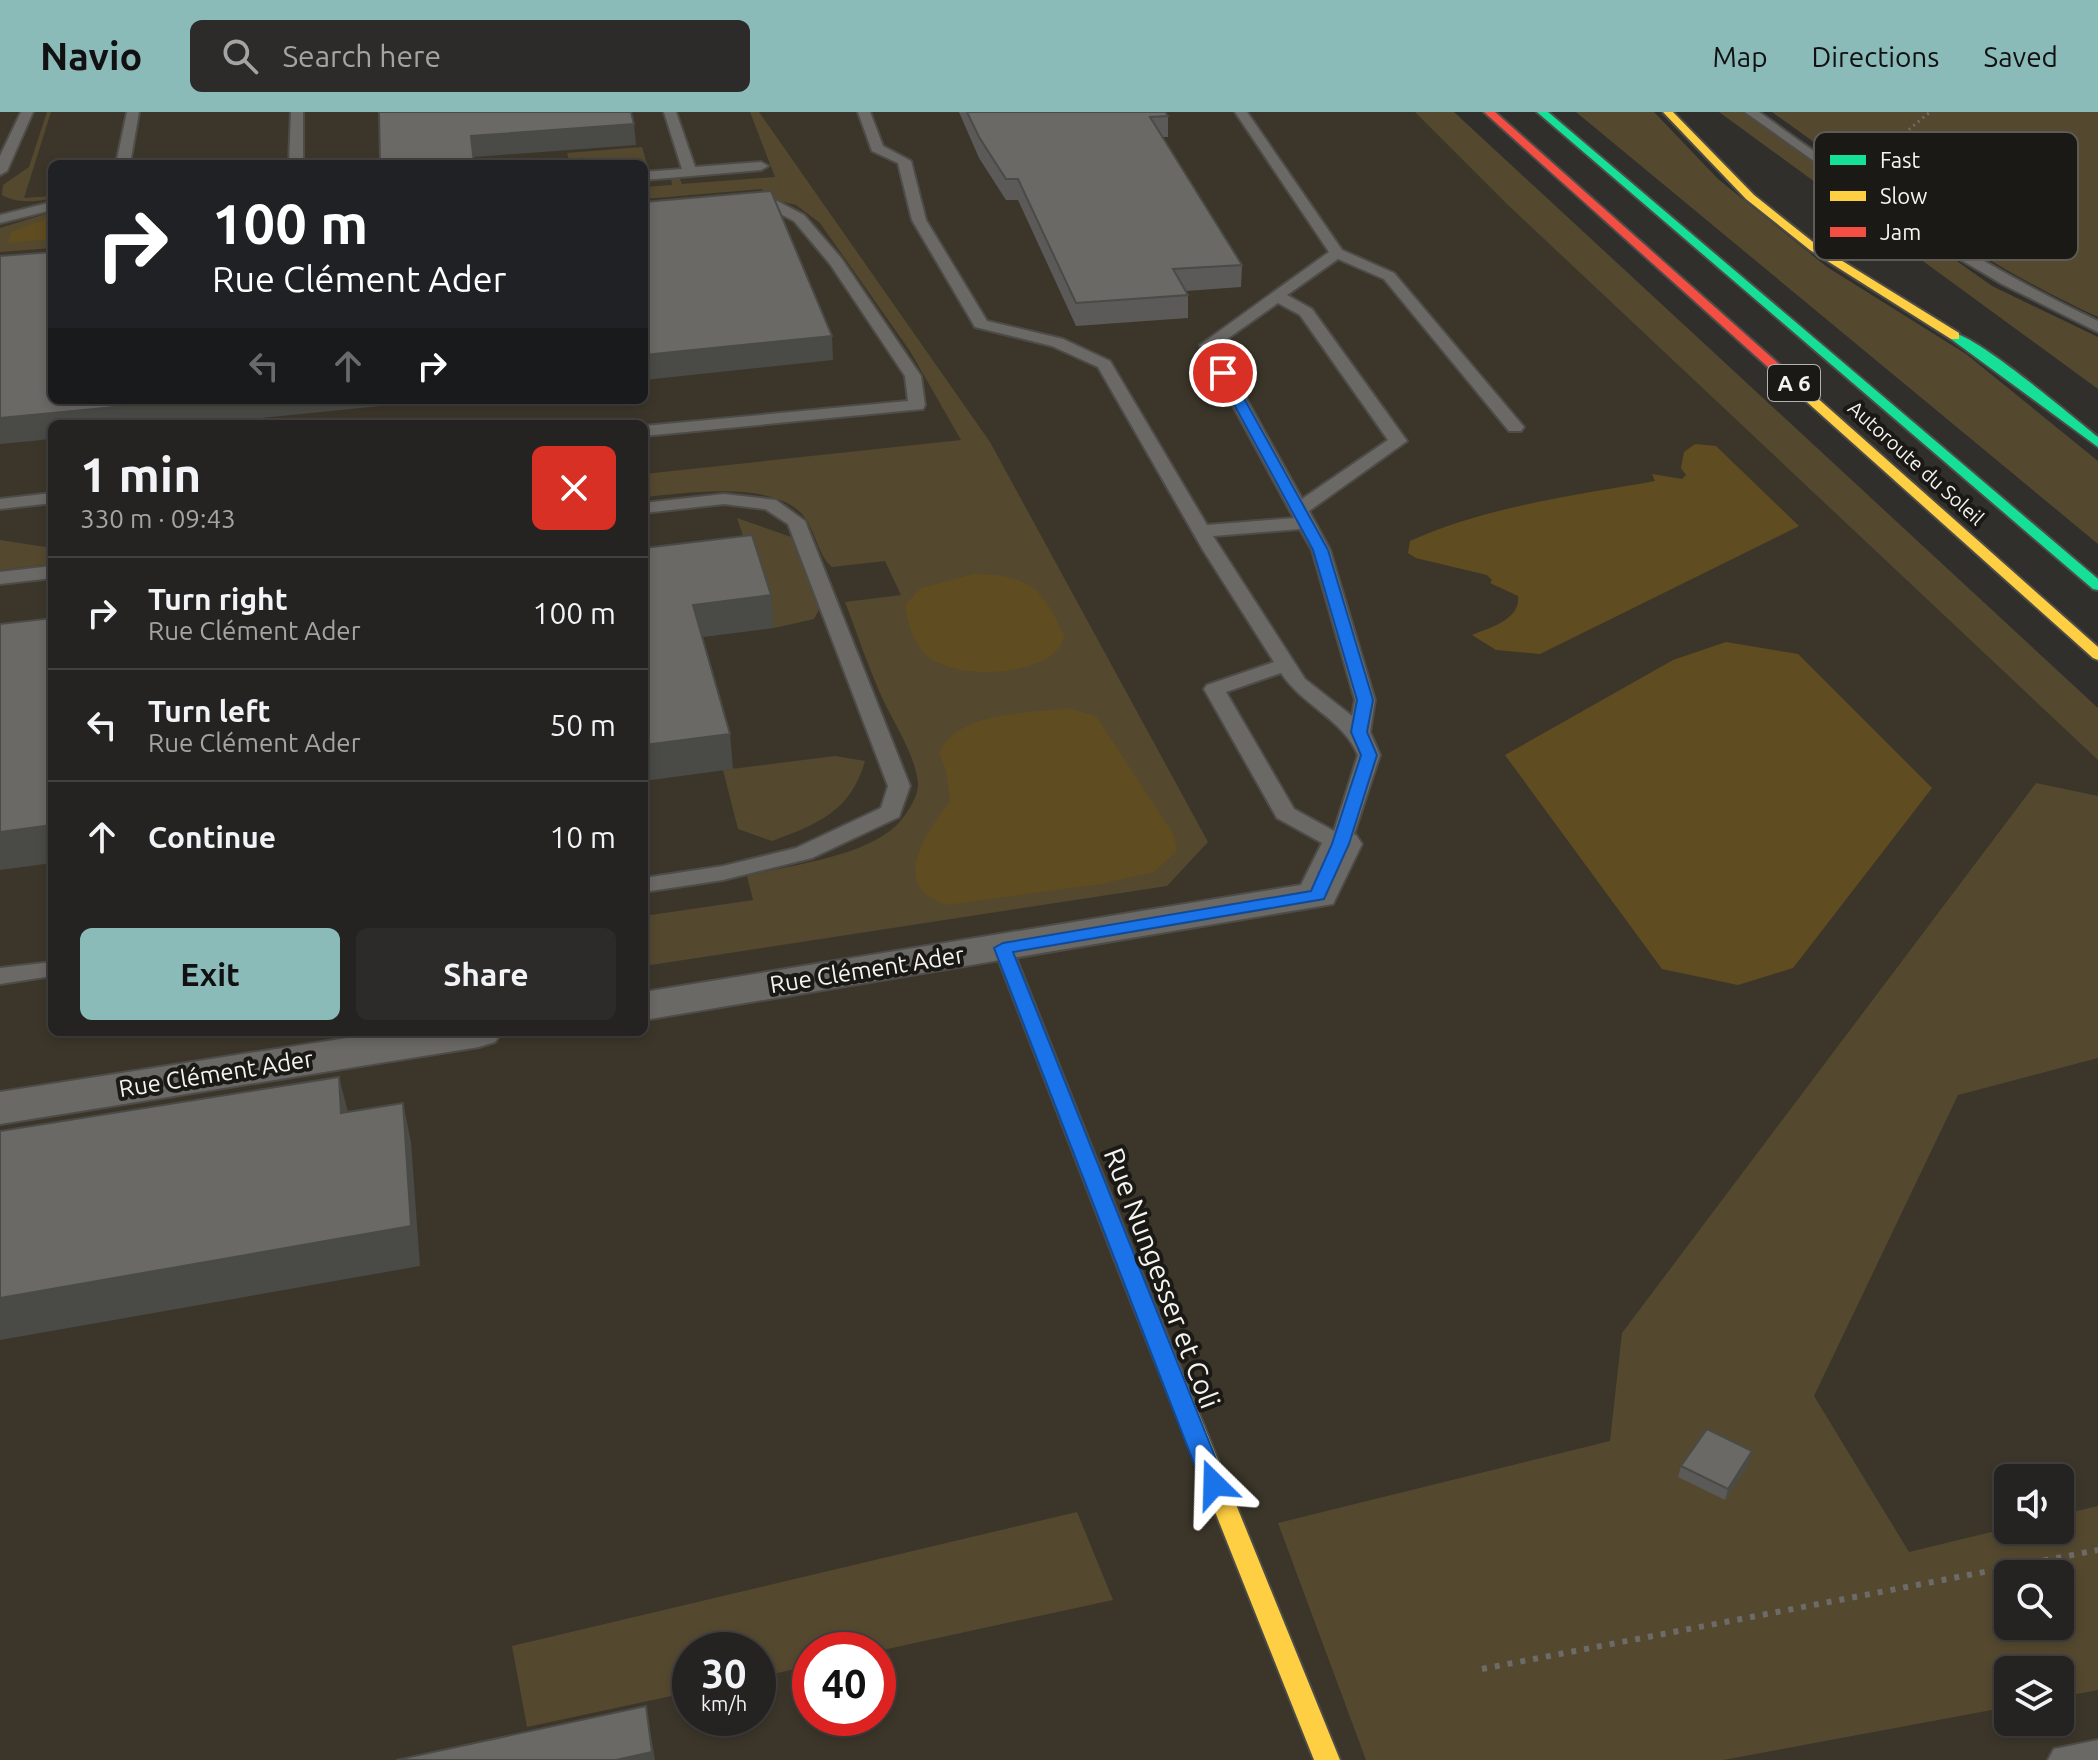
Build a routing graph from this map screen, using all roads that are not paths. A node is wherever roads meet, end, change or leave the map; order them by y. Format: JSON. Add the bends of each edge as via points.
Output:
{"nodes":[{"id":1,"x":27,"y":112,"type":"edge"},
{"id":2,"x":133,"y":112,"type":"edge"},
{"id":3,"x":297,"y":112,"type":"edge"},
{"id":4,"x":670,"y":112,"type":"edge"},
{"id":5,"x":864,"y":112,"type":"edge"},
{"id":6,"x":1241,"y":112,"type":"edge"},
{"id":7,"x":1489,"y":112,"type":"edge"},
{"id":8,"x":1542,"y":112,"type":"edge"},
{"id":9,"x":1668,"y":112,"type":"edge"},
{"id":10,"x":1684,"y":112,"type":"edge"},
{"id":11,"x":1751,"y":112,"type":"edge"},
{"id":12,"x":1814,"y":155,"type":"edge"},
{"id":13,"x":124,"y":160,"type":"edge"},
{"id":14,"x":296,"y":160,"type":"edge"},
{"id":15,"x":761,"y":166,"type":"dead end"},
{"id":16,"x":0,"y":171,"type":"edge"},
{"id":17,"x":1751,"y":171,"type":"dead end"},
{"id":18,"x":690,"y":172,"type":"junction"},
{"id":19,"x":648,"y":176,"type":"edge"},
{"id":20,"x":1781,"y":198,"type":"dead end"},
{"id":21,"x":728,"y":204,"type":"edge"},
{"id":22,"x":0,"y":205,"type":"edge"},
{"id":23,"x":48,"y":207,"type":"edge"},
{"id":24,"x":24,"y":210,"type":"junction"},
{"id":25,"x":0,"y":219,"type":"edge"},
{"id":26,"x":1810,"y":221,"type":"dead end"},
{"id":27,"x":1814,"y":248,"type":"edge"},
{"id":28,"x":1337,"y":253,"type":"junction"},
{"id":29,"x":1833,"y":260,"type":"edge"},
{"id":30,"x":1863,"y":260,"type":"edge"},
{"id":31,"x":1970,"y":260,"type":"edge"},
{"id":32,"x":1277,"y":296,"type":"junction"},
{"id":33,"x":2098,"y":327,"type":"edge"},
{"id":34,"x":2098,"y":423,"type":"edge"},
{"id":35,"x":1515,"y":427,"type":"dead end"},
{"id":36,"x":648,"y":431,"type":"edge"},
{"id":37,"x":2098,"y":443,"type":"edge"},
{"id":38,"x":48,"y":498,"type":"edge"},
{"id":39,"x":0,"y":504,"type":"edge"},
{"id":40,"x":648,"y":508,"type":"edge"},
{"id":41,"x":1302,"y":516,"type":"junction"},
{"id":42,"x":1202,"y":531,"type":"junction"},
{"id":43,"x":48,"y":572,"type":"edge"},
{"id":44,"x":0,"y":578,"type":"edge"},
{"id":45,"x":2098,"y":586,"type":"edge"},
{"id":46,"x":2098,"y":655,"type":"edge"},
{"id":47,"x":1286,"y":665,"type":"junction"},
{"id":48,"x":1359,"y":732,"type":"junction"},
{"id":49,"x":1341,"y":844,"type":"junction"},
{"id":50,"x":648,"y":884,"type":"edge"},
{"id":51,"x":1003,"y":948,"type":"junction"},
{"id":52,"x":48,"y":970,"type":"edge"},
{"id":53,"x":0,"y":976,"type":"edge"},
{"id":54,"x":648,"y":1005,"type":"edge"},
{"id":55,"x":457,"y":1036,"type":"edge"},
{"id":56,"x":14,"y":1115,"type":"edge"},
{"id":57,"x":2098,"y":1755,"type":"edge"},
{"id":58,"x":1327,"y":1760,"type":"edge"},
{"id":59,"x":2066,"y":1760,"type":"edge"}],
"edges":[{"from":1,"to":16,"type":"lane"},
{"from":2,"to":13,"type":"lane"},
{"from":3,"to":14,"type":"lane"},
{"from":4,"to":18,"type":"lane"},
{"from":5,"to":42,"type":"lane","via":[[877,148],[904,161],[919,220],[981,324],[1057,342],[1104,364]]},
{"from":6,"to":28,"type":"lane"},
{"from":7,"to":46,"type":"main road","name":"Autoroute du Soleil","number":"A 6"},
{"from":8,"to":45,"type":"main road","name":"Autoroute du Soleil","number":"A 6"},
{"from":9,"to":27,"type":"main road","via":[[1750,197]]},
{"from":10,"to":17,"type":"main road"},
{"from":11,"to":12,"type":"lane"},
{"from":15,"to":18,"type":"lane"},
{"from":18,"to":19,"type":"lane"},
{"from":20,"to":26,"type":"main road"},
{"from":21,"to":36,"type":"lane","via":[[772,204],[799,218],[836,261],[913,376],[917,405]]},
{"from":22,"to":24,"type":"lane"},
{"from":23,"to":24,"type":"lane"},
{"from":24,"to":25,"type":"lane"},
{"from":28,"to":32,"type":"lane"},
{"from":28,"to":35,"type":"lane","via":[[1389,276]]},
{"from":29,"to":37,"type":"main road","via":[[1982,353]]},
{"from":30,"to":34,"type":"main road"},
{"from":31,"to":33,"type":"lane"},
{"from":32,"to":41,"type":"lane","via":[[1208,345]]},
{"from":32,"to":41,"type":"lane","via":[[1306,312],[1398,441]]},
{"from":38,"to":39,"type":"lane"},
{"from":40,"to":50,"type":"lane","via":[[724,499],[770,504],[796,521],[899,786],[891,812],[804,853]]},
{"from":41,"to":42,"type":"lane"},
{"from":41,"to":48,"type":"lane","via":[[1321,550],[1365,700]]},
{"from":42,"to":47,"type":"lane"},
{"from":43,"to":44,"type":"lane"},
{"from":47,"to":48,"type":"lane","via":[[1298,683]]},
{"from":47,"to":49,"type":"lane","via":[[1214,689],[1285,813]]},
{"from":48,"to":49,"type":"lane","via":[[1369,755]]},
{"from":49,"to":51,"type":"street","name":"Rue Clément Ader","via":[[1318,895]]},
{"from":51,"to":54,"type":"street","name":"Rue Clément Ader"},
{"from":51,"to":58,"type":"main road","name":"Rue Nungesser et Coli"},
{"from":52,"to":53,"type":"lane"},
{"from":55,"to":56,"type":"street","name":"Rue Clément Ader"},
{"from":57,"to":59,"type":"lane"}]}
